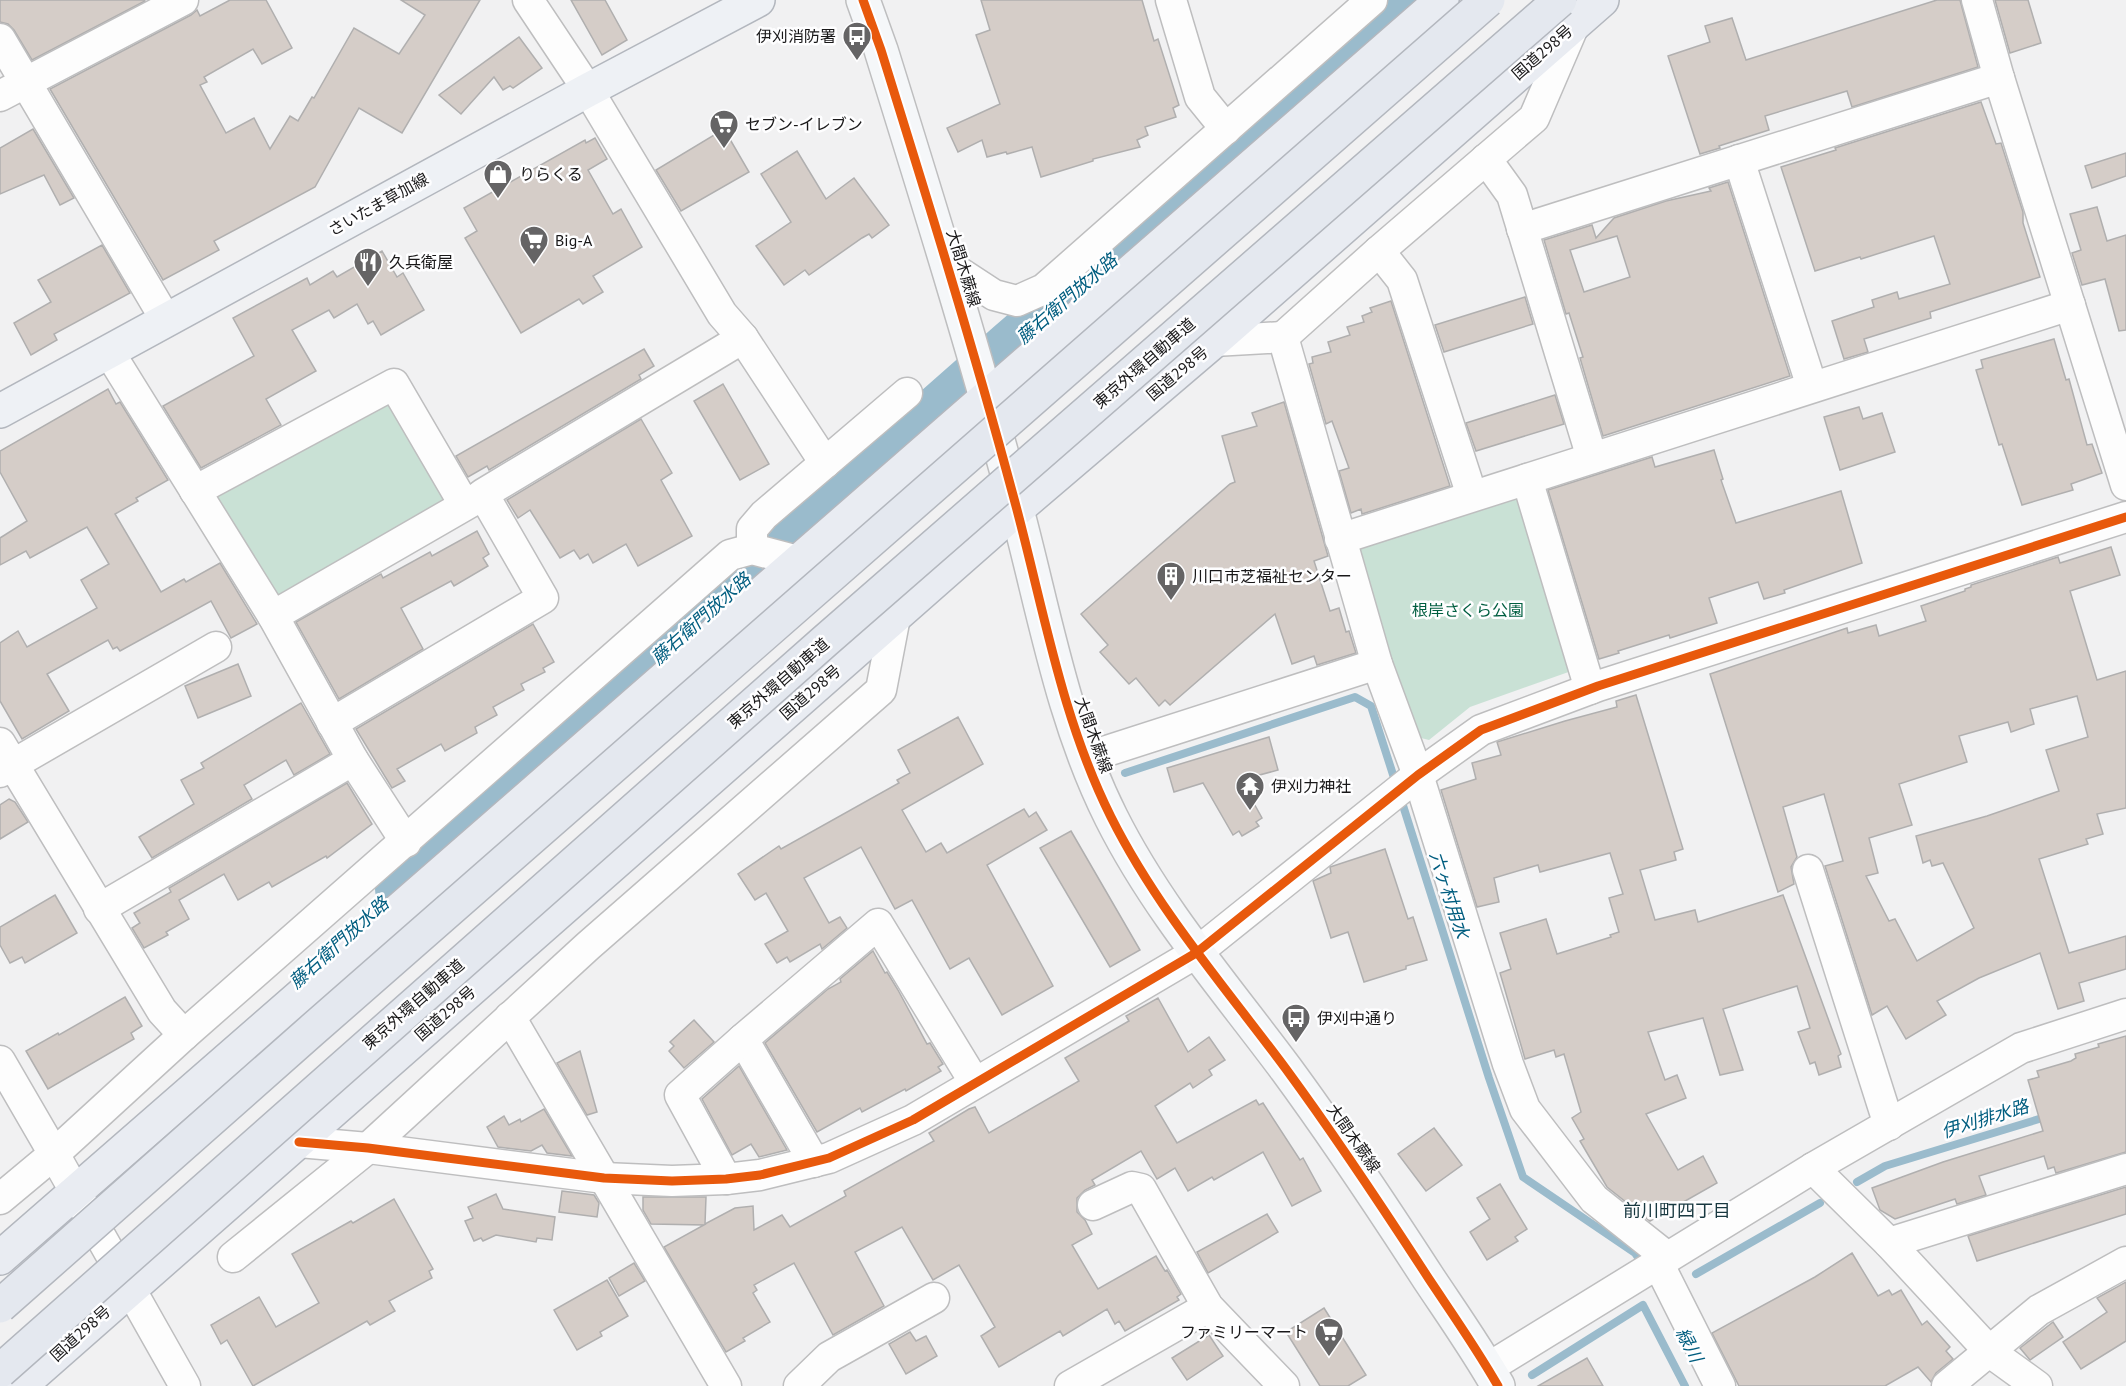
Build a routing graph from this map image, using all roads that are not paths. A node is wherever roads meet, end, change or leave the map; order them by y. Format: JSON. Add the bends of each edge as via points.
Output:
{"nodes":[{"id":1,"x":183,"y":0,"type":"edge"},
{"id":2,"x":528,"y":0,"type":"edge"},
{"id":3,"x":758,"y":0,"type":"edge"},
{"id":4,"x":864,"y":0,"type":"edge"},
{"id":5,"x":1171,"y":0,"type":"edge"},
{"id":6,"x":1372,"y":0,"type":"edge"},
{"id":7,"x":1442,"y":0,"type":"edge"},
{"id":8,"x":1488,"y":0,"type":"edge"},
{"id":9,"x":1602,"y":0,"type":"edge"},
{"id":10,"x":1977,"y":0,"type":"edge"},
{"id":11,"x":1567,"y":12,"type":"edge"},
{"id":12,"x":0,"y":39,"type":"edge"},
{"id":13,"x":1999,"y":78,"type":"junction"},
{"id":14,"x":13,"y":89,"type":"edge"},
{"id":15,"x":588,"y":90,"type":"junction"},
{"id":16,"x":1226,"y":129,"type":"junction"},
{"id":17,"x":1486,"y":159,"type":"junction"},
{"id":18,"x":1739,"y":160,"type":"junction"},
{"id":19,"x":1522,"y":229,"type":"junction"},
{"id":20,"x":1379,"y":251,"type":"junction"},
{"id":21,"x":948,"y":265,"type":"junction"},
{"id":22,"x":2070,"y":305,"type":"junction"},
{"id":23,"x":166,"y":320,"type":"junction"},
{"id":24,"x":1282,"y":337,"type":"junction"},
{"id":25,"x":743,"y":338,"type":"junction"},
{"id":26,"x":1214,"y":341,"type":"junction"},
{"id":27,"x":109,"y":352,"type":"junction"},
{"id":28,"x":1812,"y":387,"type":"junction"},
{"id":29,"x":907,"y":393,"type":"dead end"},
{"id":30,"x":987,"y":398,"type":"junction"},
{"id":31,"x":0,"y":411,"type":"edge"},
{"id":32,"x":1592,"y":458,"type":"junction"},
{"id":33,"x":825,"y":464,"type":"junction"},
{"id":34,"x":1527,"y":479,"type":"junction"},
{"id":35,"x":2126,"y":485,"type":"edge"},
{"id":36,"x":195,"y":491,"type":"junction"},
{"id":37,"x":1472,"y":496,"type":"junction"},
{"id":38,"x":474,"y":499,"type":"junction"},
{"id":39,"x":1017,"y":509,"type":"junction"},
{"id":40,"x":2126,"y":517,"type":"edge"},
{"id":41,"x":1340,"y":539,"type":"junction"},
{"id":42,"x":752,"y":549,"type":"junction"},
{"id":43,"x":798,"y":561,"type":"junction"},
{"id":44,"x":273,"y":616,"type":"junction"},
{"id":45,"x":895,"y":616,"type":"junction"},
{"id":46,"x":216,"y":647,"type":"dead end"},
{"id":47,"x":1377,"y":664,"type":"junction"},
{"id":48,"x":1590,"y":689,"type":"junction"},
{"id":49,"x":332,"y":723,"type":"junction"},
{"id":50,"x":1085,"y":758,"type":"junction"},
{"id":51,"x":4,"y":760,"type":"edge"},
{"id":52,"x":354,"y":760,"type":"junction"},
{"id":53,"x":1418,"y":776,"type":"junction"},
{"id":54,"x":406,"y":842,"type":"junction"},
{"id":55,"x":1808,"y":870,"type":"dead end"},
{"id":56,"x":99,"y":909,"type":"junction"},
{"id":57,"x":1196,"y":952,"type":"junction"},
{"id":58,"x":2126,"y":1014,"type":"edge"},
{"id":59,"x":510,"y":1017,"type":"junction"},
{"id":60,"x":184,"y":1035,"type":"junction"},
{"id":61,"x":743,"y":1039,"type":"junction"},
{"id":62,"x":0,"y":1061,"type":"edge"},
{"id":63,"x":975,"y":1083,"type":"junction"},
{"id":64,"x":1889,"y":1125,"type":"junction"},
{"id":65,"x":299,"y":1142,"type":"junction"},
{"id":66,"x":368,"y":1148,"type":"junction"},
{"id":67,"x":54,"y":1154,"type":"junction"},
{"id":68,"x":814,"y":1162,"type":"junction"},
{"id":69,"x":2126,"y":1169,"type":"edge"},
{"id":70,"x":604,"y":1178,"type":"junction"},
{"id":71,"x":726,"y":1179,"type":"junction"},
{"id":72,"x":1830,"y":1184,"type":"junction"},
{"id":73,"x":75,"y":1193,"type":"junction"},
{"id":74,"x":0,"y":1199,"type":"edge"},
{"id":75,"x":1093,"y":1205,"type":"dead end"},
{"id":76,"x":1889,"y":1243,"type":"junction"},
{"id":77,"x":233,"y":1257,"type":"dead end"},
{"id":78,"x":0,"y":1258,"type":"edge"},
{"id":79,"x":1663,"y":1260,"type":"junction"},
{"id":80,"x":2126,"y":1262,"type":"edge"},
{"id":81,"x":129,"y":1289,"type":"junction"},
{"id":82,"x":934,"y":1298,"type":"dead end"},
{"id":83,"x":0,"y":1306,"type":"edge"},
{"id":84,"x":1208,"y":1308,"type":"junction"},
{"id":85,"x":1990,"y":1352,"type":"junction"},
{"id":86,"x":19,"y":1380,"type":"edge"},
{"id":87,"x":1491,"y":1380,"type":"edge"},
{"id":88,"x":185,"y":1386,"type":"edge"},
{"id":89,"x":726,"y":1386,"type":"edge"},
{"id":90,"x":799,"y":1386,"type":"edge"},
{"id":91,"x":1070,"y":1386,"type":"edge"},
{"id":92,"x":1284,"y":1386,"type":"edge"},
{"id":93,"x":1720,"y":1386,"type":"edge"},
{"id":94,"x":1947,"y":1386,"type":"edge"},
{"id":95,"x":2037,"y":1386,"type":"edge"}],
"edges":[{"from":1,"to":14,"type":"street"},
{"from":2,"to":15,"type":"street"},
{"from":3,"to":15,"type":"main road","name":"さいたま草加線"},
{"from":4,"to":21,"type":"main road","name":"大間木蕨線"},
{"from":5,"to":16,"type":"street","via":[[1200,97]]},
{"from":6,"to":16,"type":"street"},
{"from":7,"to":30,"type":"highway"},
{"from":8,"to":83,"type":"highway","bridge":true},
{"from":9,"to":11,"type":"highway","name":"国道298号"},
{"from":10,"to":13,"type":"street"},
{"from":11,"to":17,"type":"street","via":[[1534,118]]},
{"from":11,"to":26,"type":"highway","name":"国道298号"},
{"from":11,"to":86,"type":"highway","name":"東京外環自動車道","bridge":true,"via":[[825,641]]},
{"from":12,"to":14,"type":"street"},
{"from":13,"to":18,"type":"street"},
{"from":13,"to":22,"type":"street"},
{"from":14,"to":23,"type":"street"},
{"from":15,"to":23,"type":"main road","name":"さいたま草加線"},
{"from":15,"to":25,"type":"street","via":[[722,314]]},
{"from":16,"to":21,"type":"street","via":[[1044,289],[1017,301],[994,295]]},
{"from":17,"to":19,"type":"street","via":[[1512,195]]},
{"from":17,"to":20,"type":"street"},
{"from":18,"to":19,"type":"street"},
{"from":18,"to":28,"type":"street"},
{"from":19,"to":32,"type":"street"},
{"from":20,"to":24,"type":"street"},
{"from":20,"to":37,"type":"street","via":[[1402,280]]},
{"from":21,"to":30,"type":"main road","name":"大間木蕨線"},
{"from":22,"to":28,"type":"street"},
{"from":22,"to":35,"type":"street"},
{"from":23,"to":27,"type":"main road","name":"さいたま草加線"},
{"from":24,"to":26,"type":"street"},
{"from":24,"to":41,"type":"street"},
{"from":25,"to":33,"type":"street"},
{"from":25,"to":38,"type":"street"},
{"from":26,"to":39,"type":"highway","name":"国道298号"},
{"from":27,"to":31,"type":"main road","name":"さいたま草加線"},
{"from":27,"to":36,"type":"street"},
{"from":28,"to":32,"type":"street"},
{"from":29,"to":33,"type":"street"},
{"from":30,"to":39,"type":"main road","name":"大間木蕨線"},
{"from":30,"to":43,"type":"highway"},
{"from":32,"to":34,"type":"street"},
{"from":33,"to":42,"type":"street","via":[[764,515],[752,529]]},
{"from":34,"to":37,"type":"street"},
{"from":34,"to":48,"type":"street"},
{"from":36,"to":38,"type":"street","via":[[394,384]]},
{"from":36,"to":44,"type":"street"},
{"from":37,"to":41,"type":"street"},
{"from":38,"to":44,"type":"street"},
{"from":38,"to":49,"type":"street","via":[[543,598]]},
{"from":39,"to":45,"type":"highway","name":"国道298号"},
{"from":39,"to":50,"type":"main road","name":"大間木蕨線","via":[[1051,653]]},
{"from":40,"to":48,"type":"street"},
{"from":41,"to":47,"type":"street"},
{"from":42,"to":43,"type":"street"},
{"from":42,"to":54,"type":"street","via":[[730,555]]},
{"from":43,"to":73,"type":"highway"},
{"from":44,"to":49,"type":"street"},
{"from":45,"to":59,"type":"street","via":[[881,690]]},
{"from":45,"to":65,"type":"highway","name":"国道298号"},
{"from":46,"to":51,"type":"street"},
{"from":47,"to":50,"type":"street"},
{"from":47,"to":53,"type":"street"},
{"from":48,"to":53,"type":"street","via":[[1481,730]]},
{"from":49,"to":52,"type":"street"},
{"from":50,"to":57,"type":"main road","name":"大間木蕨線","via":[[1132,856]]},
{"from":51,"to":56,"type":"street"},
{"from":52,"to":54,"type":"street"},
{"from":52,"to":56,"type":"street"},
{"from":53,"to":57,"type":"street"},
{"from":53,"to":79,"type":"street","via":[[1525,1109],[1594,1199]]},
{"from":54,"to":60,"type":"street"},
{"from":55,"to":64,"type":"street"},
{"from":56,"to":60,"type":"street","via":[[162,1011]]},
{"from":57,"to":63,"type":"street"},
{"from":57,"to":87,"type":"main road","name":"大間木蕨線","via":[[1335,1137]]},
{"from":58,"to":64,"type":"street","via":[[2021,1048]]},
{"from":59,"to":66,"type":"street"},
{"from":59,"to":70,"type":"street"},
{"from":60,"to":67,"type":"street"},
{"from":61,"to":63,"type":"street","via":[[878,924]]},
{"from":61,"to":68,"type":"street"},
{"from":61,"to":71,"type":"street","via":[[680,1095]]},
{"from":62,"to":67,"type":"street"},
{"from":63,"to":68,"type":"street","via":[[913,1120]]},
{"from":64,"to":72,"type":"street"},
{"from":65,"to":66,"type":"street"},
{"from":65,"to":81,"type":"highway","name":"国道298号"},
{"from":66,"to":70,"type":"street"},
{"from":66,"to":77,"type":"street"},
{"from":67,"to":73,"type":"street"},
{"from":67,"to":74,"type":"street"},
{"from":68,"to":71,"type":"street"},
{"from":69,"to":76,"type":"street"},
{"from":70,"to":71,"type":"street"},
{"from":70,"to":89,"type":"street"},
{"from":72,"to":76,"type":"street"},
{"from":72,"to":79,"type":"street"},
{"from":73,"to":78,"type":"highway"},
{"from":73,"to":81,"type":"street"},
{"from":75,"to":84,"type":"street","via":[[1132,1187],[1141,1189]]},
{"from":76,"to":85,"type":"street"},
{"from":79,"to":87,"type":"street"},
{"from":79,"to":93,"type":"street"},
{"from":80,"to":85,"type":"street","via":[[2039,1310]]},
{"from":81,"to":86,"type":"highway","name":"国道298号"},
{"from":81,"to":88,"type":"street"},
{"from":82,"to":90,"type":"street","via":[[830,1357]]},
{"from":84,"to":91,"type":"street"},
{"from":84,"to":92,"type":"street"},
{"from":85,"to":94,"type":"street"},
{"from":85,"to":95,"type":"street"}]}
